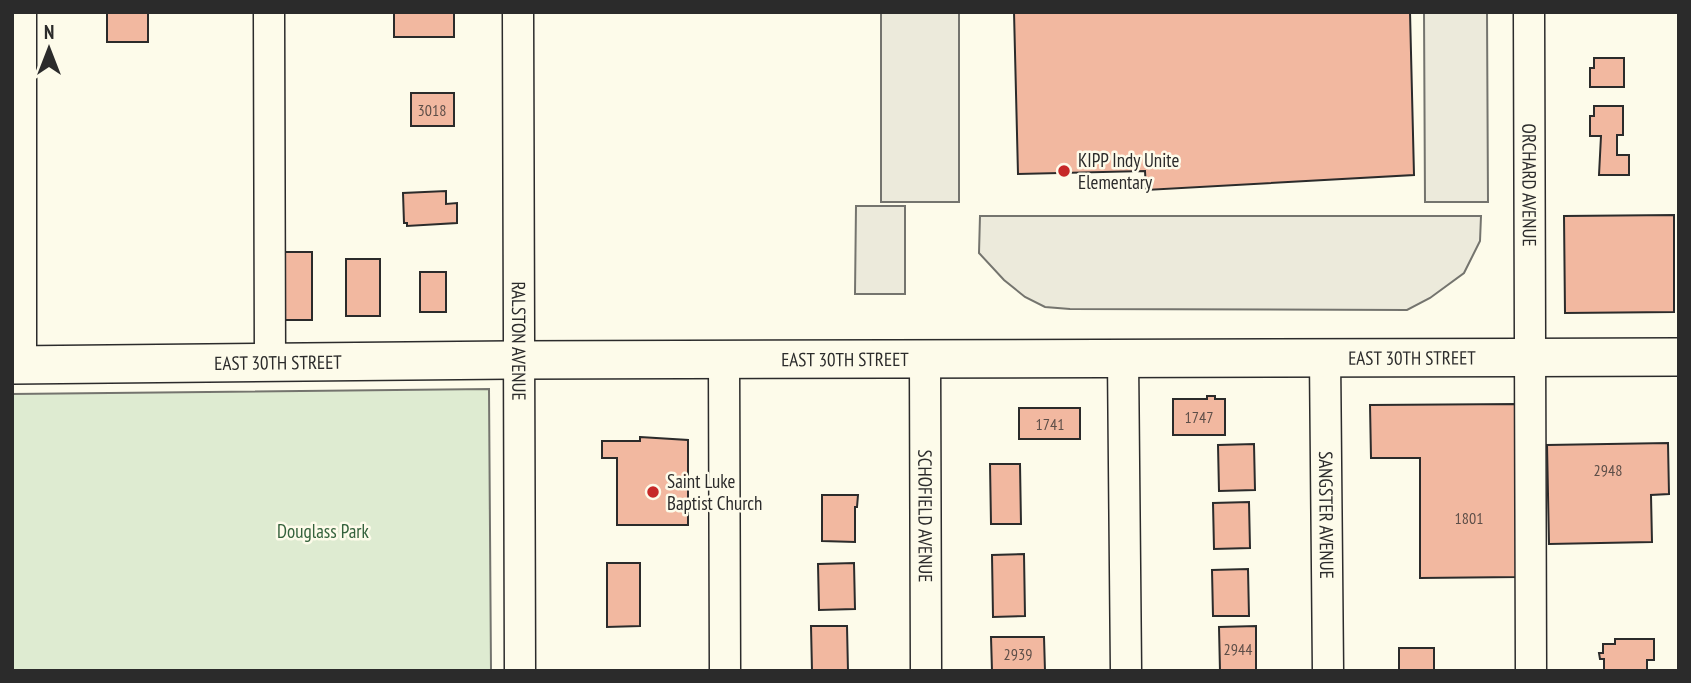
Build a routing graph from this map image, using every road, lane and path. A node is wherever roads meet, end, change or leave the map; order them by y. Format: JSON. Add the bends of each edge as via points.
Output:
{"nodes":[{"id":1,"x":21,"y":12,"type":"edge"},
{"id":2,"x":269,"y":12,"type":"edge"},
{"id":3,"x":518,"y":12,"type":"edge"},
{"id":4,"x":1529,"y":12,"type":"edge"},
{"id":5,"x":1325,"y":357,"type":"junction"},
{"id":6,"x":1679,"y":357,"type":"edge"},
{"id":7,"x":1530,"y":358,"type":"junction"},
{"id":8,"x":1123,"y":359,"type":"junction"},
{"id":9,"x":517,"y":360,"type":"junction"},
{"id":10,"x":724,"y":360,"type":"junction"},
{"id":11,"x":925,"y":360,"type":"junction"},
{"id":12,"x":270,"y":362,"type":"junction"},
{"id":13,"x":17,"y":365,"type":"edge"},
{"id":14,"x":520,"y":671,"type":"edge"},
{"id":15,"x":725,"y":671,"type":"edge"},
{"id":16,"x":926,"y":671,"type":"edge"},
{"id":17,"x":1126,"y":671,"type":"edge"},
{"id":18,"x":1328,"y":671,"type":"edge"},
{"id":19,"x":1531,"y":671,"type":"edge"}],
"edges":[{"from":1,"to":13,"type":"street"},
{"from":2,"to":12,"type":"street"},
{"from":3,"to":9,"type":"street","name":"RALSTON AVENUE"},
{"from":4,"to":7,"type":"street","name":"ORCHARD AVENUE"},
{"from":5,"to":7,"type":"main road","name":"EAST 30TH STREET"},
{"from":5,"to":8,"type":"main road","name":"EAST 30TH STREET"},
{"from":5,"to":18,"type":"street","name":"SANGSTER AVENUE"},
{"from":6,"to":7,"type":"main road","name":"EAST 30TH STREET"},
{"from":7,"to":19,"type":"street","name":"ORCHARD AVENUE"},
{"from":8,"to":11,"type":"main road","name":"EAST 30TH STREET"},
{"from":8,"to":17,"type":"street"},
{"from":9,"to":10,"type":"main road","name":"EAST 30TH STREET"},
{"from":9,"to":12,"type":"main road","name":"EAST 30TH STREET"},
{"from":9,"to":14,"type":"street","name":"RALSTON AVENUE"},
{"from":10,"to":11,"type":"main road","name":"EAST 30TH STREET"},
{"from":10,"to":15,"type":"street"},
{"from":11,"to":16,"type":"street","name":"SCHOFIELD AVENUE"},
{"from":12,"to":13,"type":"main road","name":"EAST 30TH STREET"}]}
